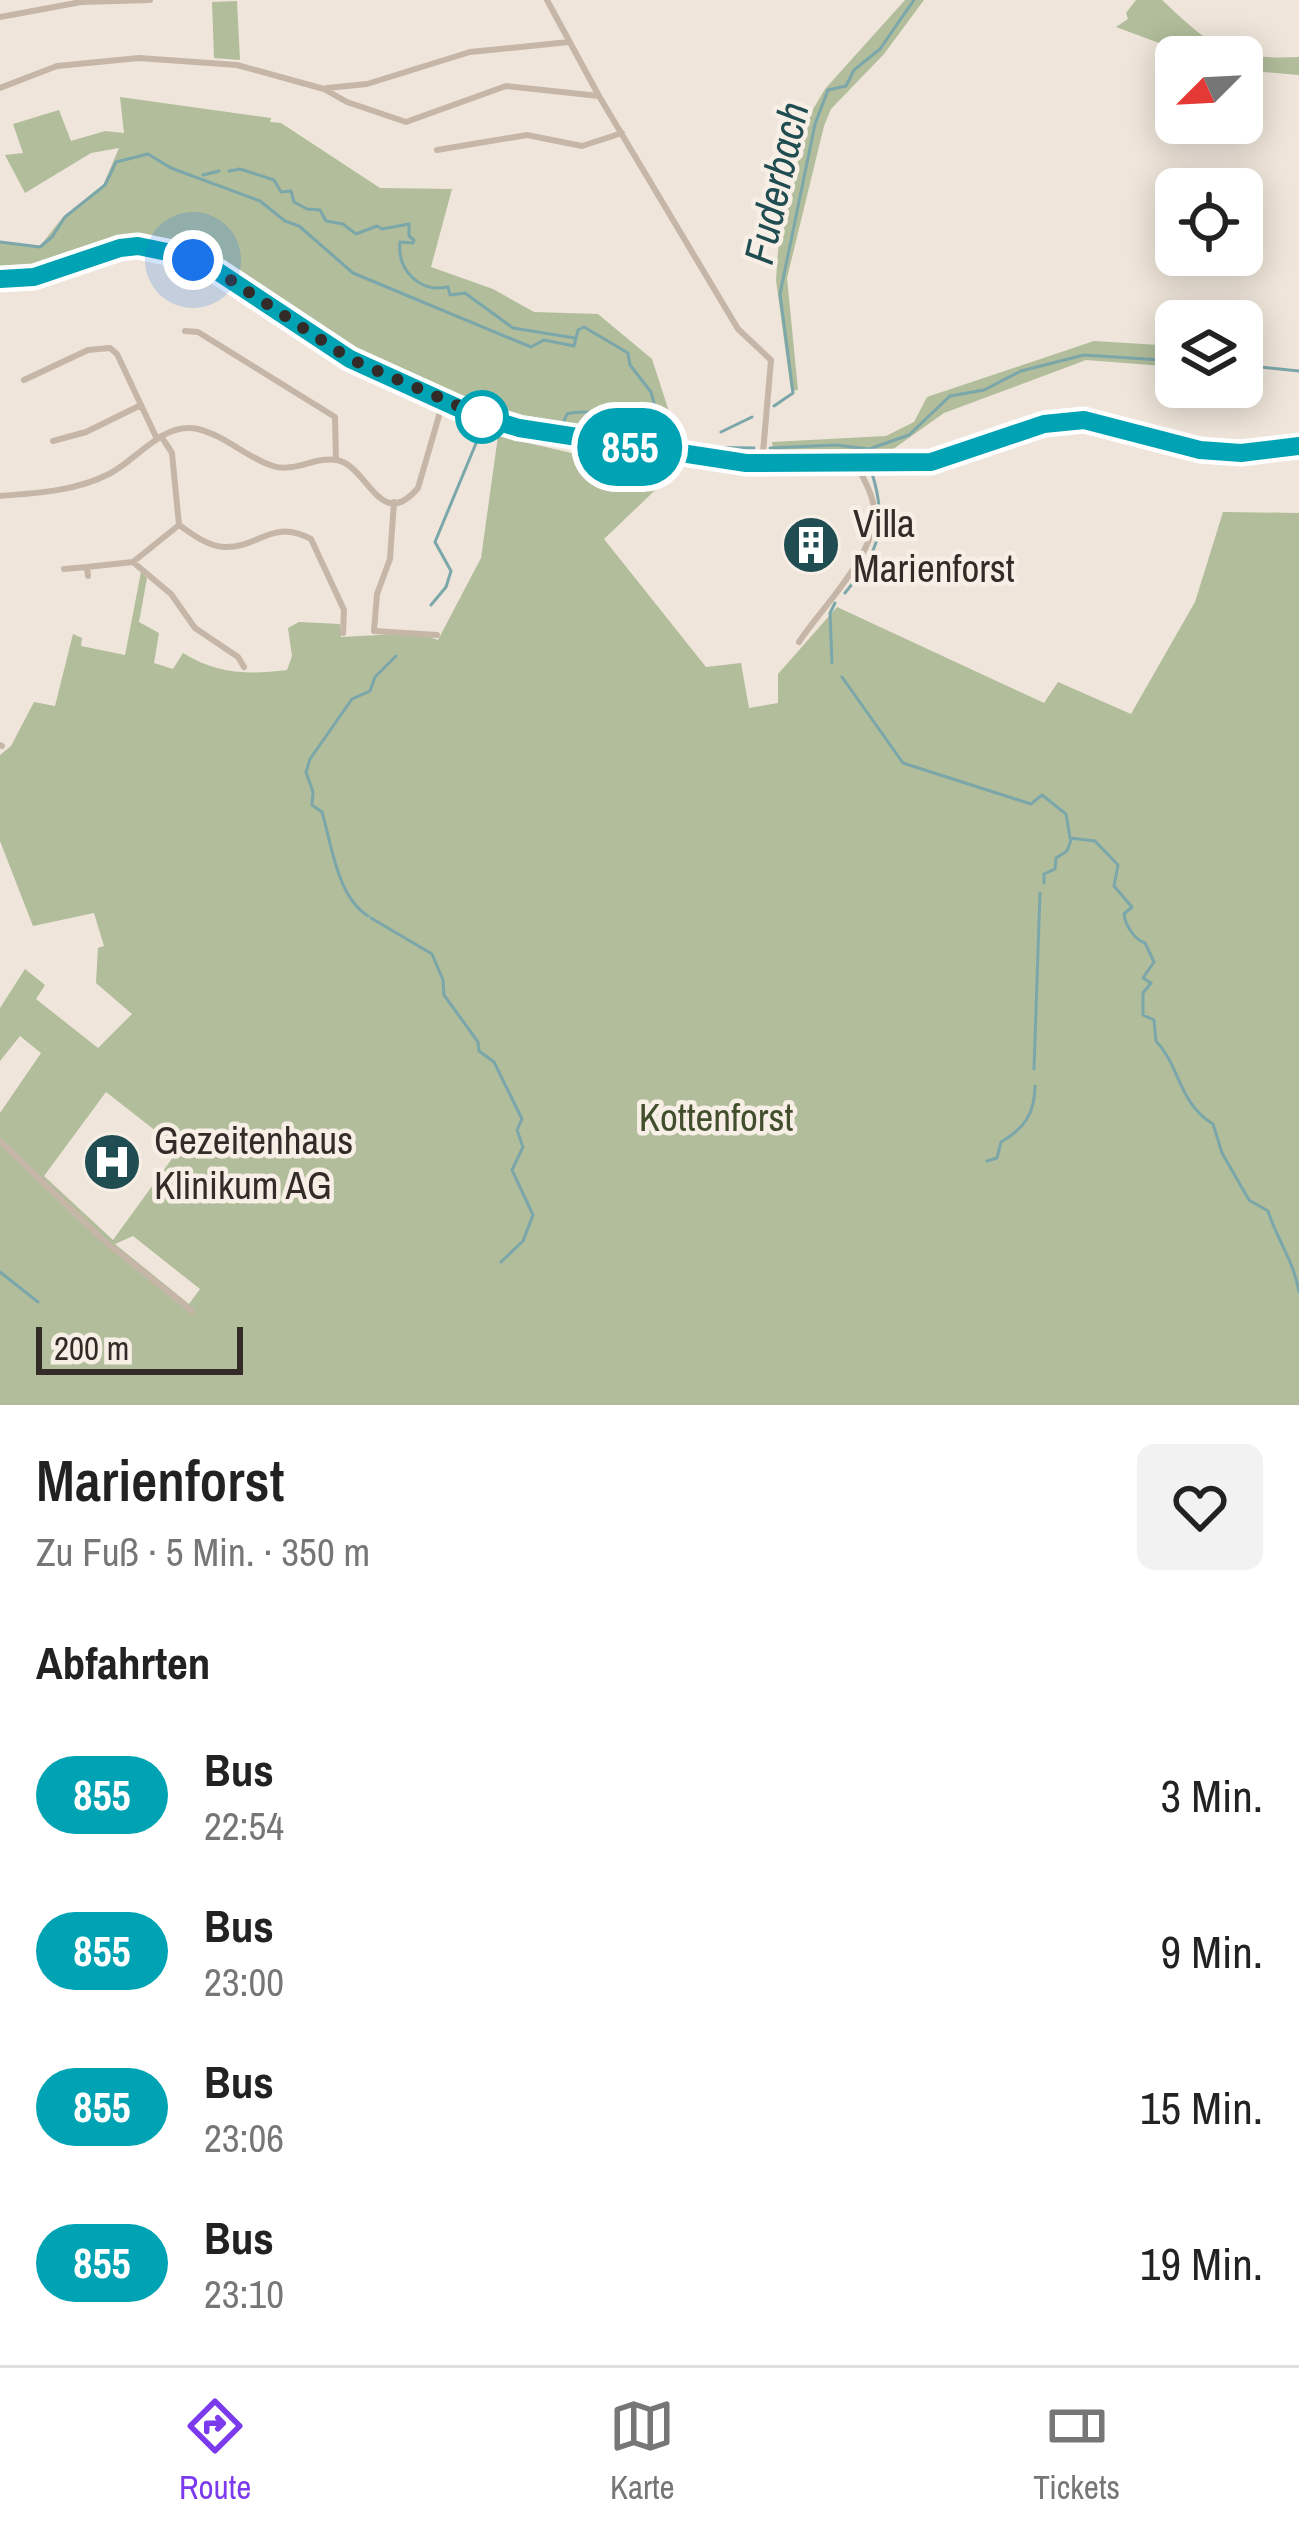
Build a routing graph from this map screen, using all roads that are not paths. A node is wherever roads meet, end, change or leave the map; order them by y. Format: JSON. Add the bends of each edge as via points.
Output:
{"nodes":[{"id":1,"x":150,"y":0,"type":"edge"},
{"id":2,"x":548,"y":0,"type":"edge"},
{"id":3,"x":0,"y":17,"type":"edge"},
{"id":4,"x":569,"y":42,"type":"junction"},
{"id":5,"x":0,"y":88,"type":"edge"},
{"id":6,"x":324,"y":89,"type":"junction"},
{"id":7,"x":599,"y":96,"type":"junction"},
{"id":8,"x":622,"y":133,"type":"junction"},
{"id":9,"x":437,"y":150,"type":"dead end"},
{"id":10,"x":0,"y":279,"type":"edge"},
{"id":11,"x":184,"y":331,"type":"dead end"},
{"id":12,"x":23,"y":380,"type":"dead end"},
{"id":13,"x":443,"y":402,"type":"junction"},
{"id":14,"x":141,"y":405,"type":"junction"},
{"id":15,"x":159,"y":438,"type":"junction"},
{"id":16,"x":52,"y":442,"type":"dead end"},
{"id":17,"x":1299,"y":446,"type":"edge"},
{"id":18,"x":336,"y":460,"type":"junction"},
{"id":19,"x":855,"y":463,"type":"junction"},
{"id":20,"x":762,"y":464,"type":"junction"},
{"id":21,"x":0,"y":496,"type":"edge"},
{"id":22,"x":394,"y":502,"type":"junction"},
{"id":23,"x":178,"y":525,"type":"junction"},
{"id":24,"x":133,"y":562,"type":"junction"},
{"id":25,"x":64,"y":569,"type":"dead end"},
{"id":26,"x":343,"y":633,"type":"dead end"},
{"id":27,"x":437,"y":634,"type":"dead end"},
{"id":28,"x":799,"y":642,"type":"dead end"},
{"id":29,"x":244,"y":667,"type":"dead end"},
{"id":30,"x":0,"y":1141,"type":"edge"},
{"id":31,"x":192,"y":1311,"type":"dead end"}],
"edges":[{"from":1,"to":3,"type":"street"},
{"from":2,"to":4,"type":"street"},
{"from":4,"to":6,"type":"street","via":[[494,47]]},
{"from":4,"to":7,"type":"street"},
{"from":5,"to":6,"type":"street","via":[[57,66],[139,58],[237,65]]},
{"from":6,"to":7,"type":"street","via":[[406,122],[506,86]]},
{"from":7,"to":8,"type":"street"},
{"from":8,"to":9,"type":"street","via":[[582,146],[527,134]]},
{"from":8,"to":20,"type":"street","via":[[738,329],[771,361]]},
{"from":10,"to":13,"type":"main road","via":[[34,277],[120,248],[167,252],[217,271],[350,359]]},
{"from":11,"to":18,"type":"street","via":[[198,332],[335,417]]},
{"from":12,"to":14,"type":"street","via":[[110,348]]},
{"from":13,"to":20,"type":"main road","via":[[519,428]]},
{"from":13,"to":22,"type":"street","via":[[418,488]]},
{"from":14,"to":15,"type":"street"},
{"from":14,"to":16,"type":"street"},
{"from":15,"to":18,"type":"street","via":[[196,429],[276,468]]},
{"from":15,"to":21,"type":"street","via":[[83,484]]},
{"from":15,"to":23,"type":"street","via":[[172,453]]},
{"from":17,"to":19,"type":"main road","via":[[1200,450],[1084,420],[1044,424],[931,462]]},
{"from":18,"to":22,"type":"street","via":[[358,471],[376,497]]},
{"from":19,"to":20,"type":"main road"},
{"from":19,"to":28,"type":"street","via":[[871,494],[873,528]]},
{"from":22,"to":27,"type":"street","via":[[374,631]]},
{"from":23,"to":24,"type":"street"},
{"from":23,"to":26,"type":"street","via":[[223,547],[283,530],[311,539],[344,610]]},
{"from":24,"to":25,"type":"street"},
{"from":24,"to":29,"type":"street"},
{"from":30,"to":31,"type":"street"}]}
